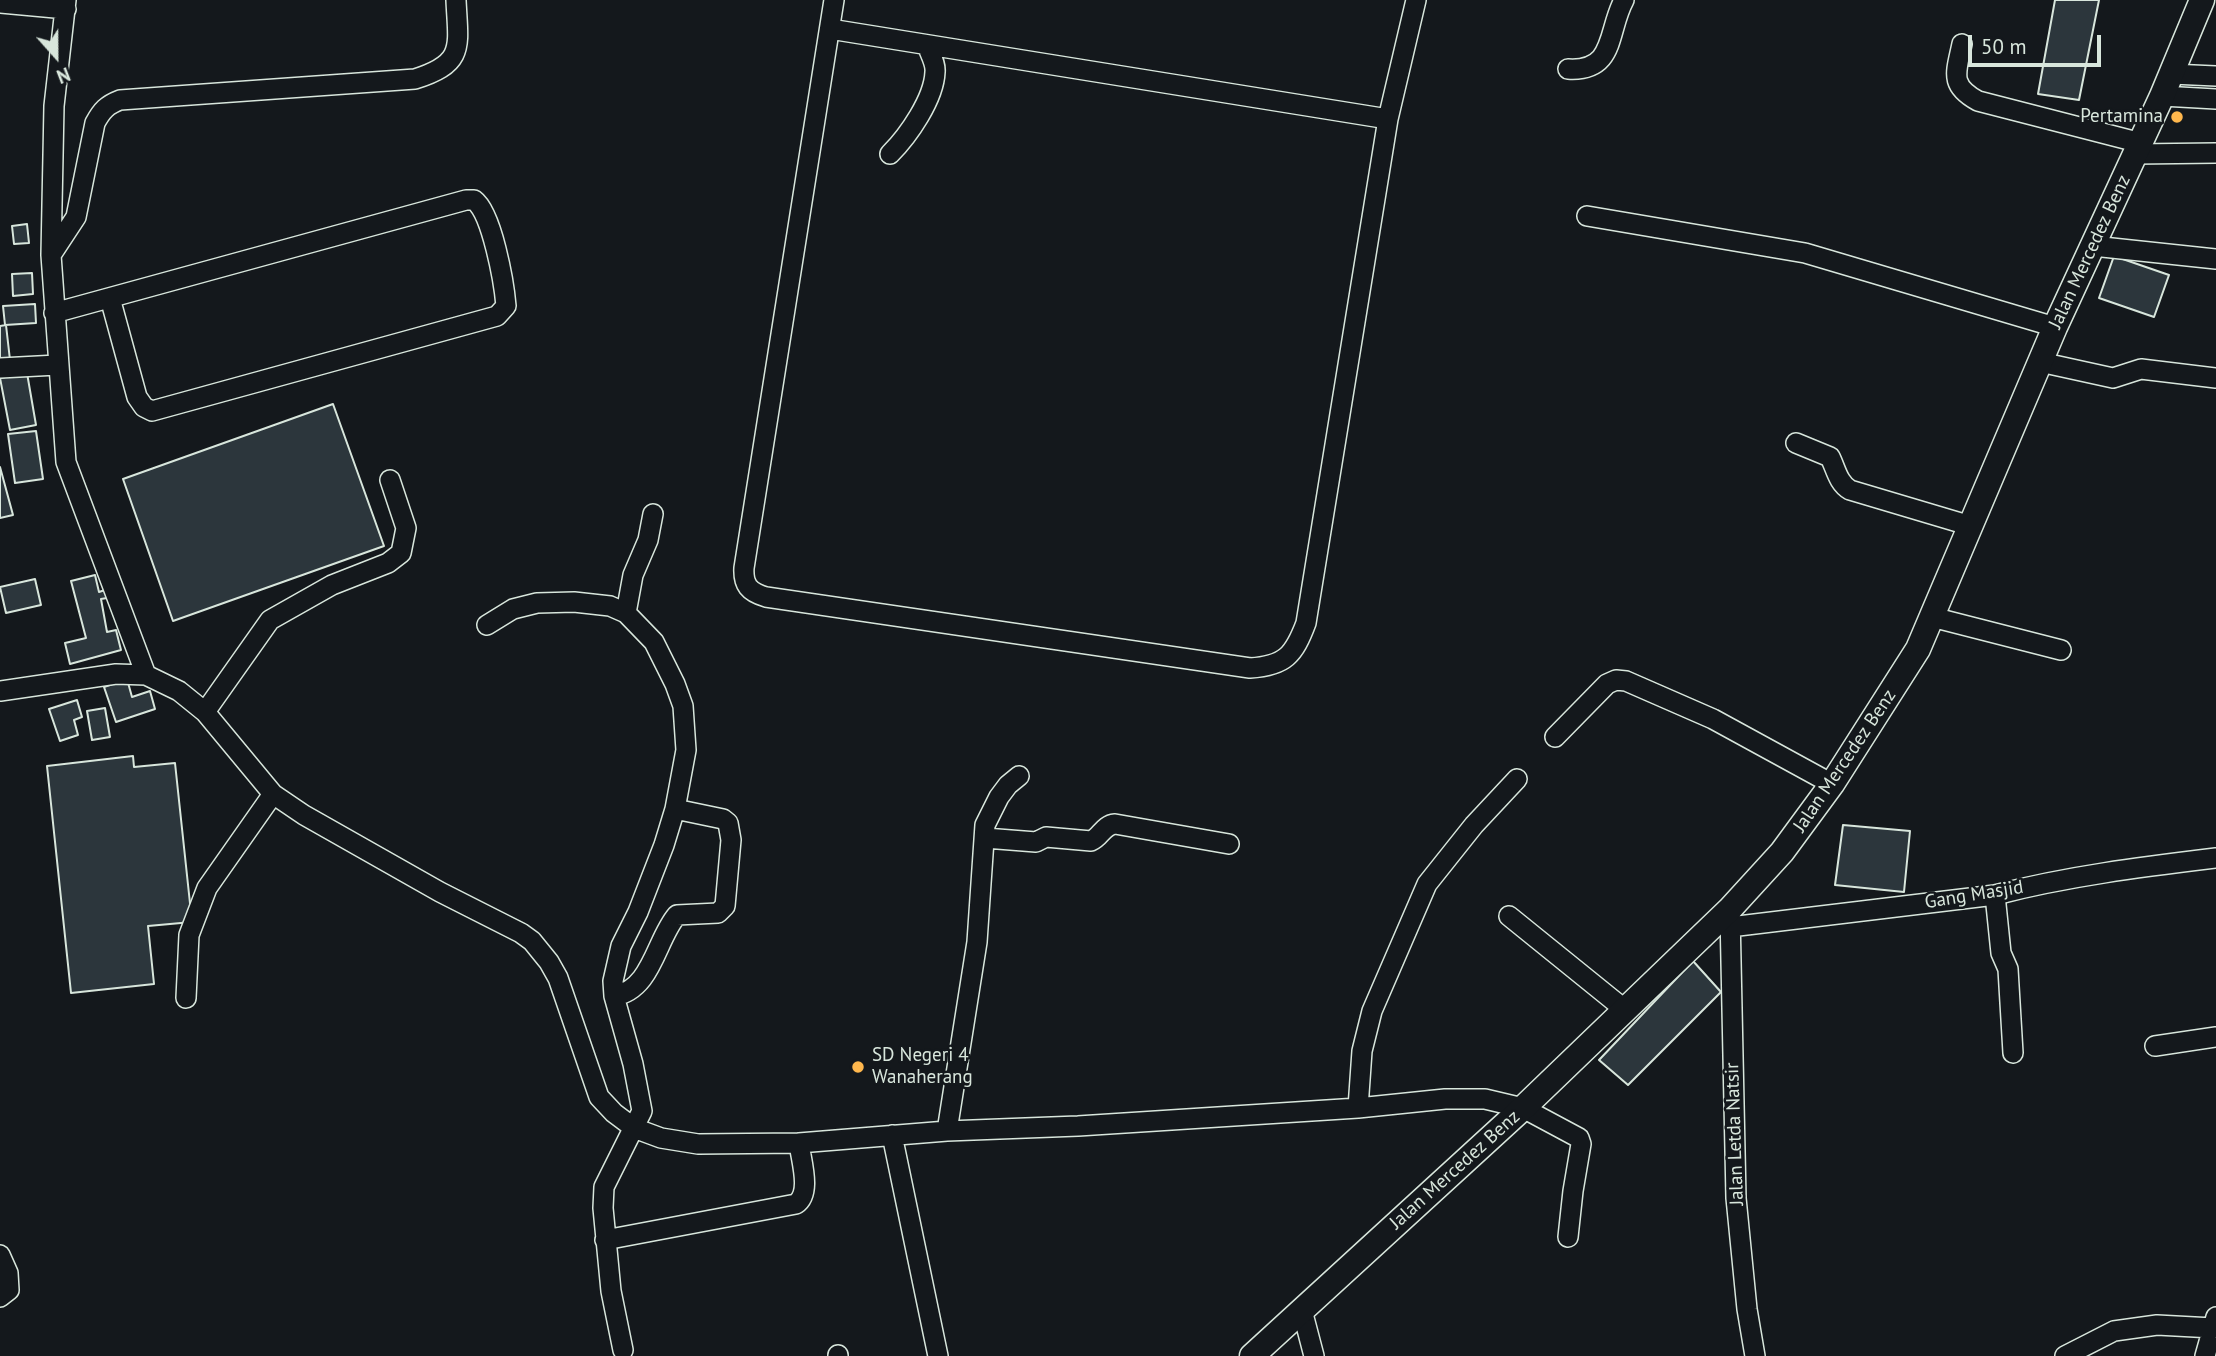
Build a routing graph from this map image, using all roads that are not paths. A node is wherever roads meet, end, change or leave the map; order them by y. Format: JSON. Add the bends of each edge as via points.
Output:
{"nodes":[{"id":1,"x":456,"y":0,"type":"edge"},
{"id":2,"x":834,"y":0,"type":"edge"},
{"id":3,"x":1416,"y":0,"type":"edge"},
{"id":4,"x":1624,"y":0,"type":"edge"},
{"id":5,"x":2202,"y":0,"type":"edge"},
{"id":6,"x":0,"y":3,"type":"edge"},
{"id":7,"x":66,"y":5,"type":"edge"},
{"id":8,"x":830,"y":29,"type":"junction"},
{"id":9,"x":1962,"y":44,"type":"dead end"},
{"id":10,"x":928,"y":45,"type":"junction"},
{"id":11,"x":1567,"y":69,"type":"dead end"},
{"id":12,"x":2216,"y":76,"type":"edge"},
{"id":13,"x":2166,"y":85,"type":"junction"},
{"id":14,"x":2216,"y":99,"type":"edge"},
{"id":15,"x":1388,"y":119,"type":"junction"},
{"id":16,"x":2138,"y":148,"type":"junction"},
{"id":17,"x":2216,"y":153,"type":"edge"},
{"id":18,"x":890,"y":155,"type":"dead end"},
{"id":19,"x":1587,"y":216,"type":"dead end"},
{"id":20,"x":2093,"y":246,"type":"junction"},
{"id":21,"x":51,"y":255,"type":"junction"},
{"id":22,"x":2216,"y":259,"type":"edge"},
{"id":23,"x":110,"y":298,"type":"junction"},
{"id":24,"x":54,"y":313,"type":"junction"},
{"id":25,"x":2055,"y":327,"type":"junction"},
{"id":26,"x":2040,"y":362,"type":"junction"},
{"id":27,"x":57,"y":365,"type":"junction"},
{"id":28,"x":0,"y":368,"type":"edge"},
{"id":29,"x":2216,"y":377,"type":"edge"},
{"id":30,"x":1796,"y":443,"type":"dead end"},
{"id":31,"x":390,"y":480,"type":"dead end"},
{"id":32,"x":653,"y":514,"type":"dead end"},
{"id":33,"x":1971,"y":526,"type":"junction"},
{"id":34,"x":626,"y":613,"type":"junction"},
{"id":35,"x":1932,"y":617,"type":"junction"},
{"id":36,"x":487,"y":625,"type":"dead end"},
{"id":37,"x":2061,"y":650,"type":"dead end"},
{"id":38,"x":146,"y":675,"type":"junction"},
{"id":39,"x":0,"y":691,"type":"edge"},
{"id":40,"x":205,"y":712,"type":"junction"},
{"id":41,"x":1555,"y":737,"type":"dead end"},
{"id":42,"x":1019,"y":776,"type":"dead end"},
{"id":43,"x":1517,"y":779,"type":"dead end"},
{"id":44,"x":1832,"y":784,"type":"junction"},
{"id":45,"x":274,"y":794,"type":"junction"},
{"id":46,"x":675,"y":809,"type":"junction"},
{"id":47,"x":985,"y":838,"type":"junction"},
{"id":48,"x":1230,"y":844,"type":"dead end"},
{"id":49,"x":2216,"y":858,"type":"edge"},
{"id":50,"x":1995,"y":895,"type":"junction"},
{"id":51,"x":1509,"y":916,"type":"dead end"},
{"id":52,"x":1730,"y":919,"type":"junction"},
{"id":53,"x":614,"y":996,"type":"junction"},
{"id":54,"x":186,"y":998,"type":"dead end"},
{"id":55,"x":1624,"y":1009,"type":"junction"},
{"id":56,"x":2216,"y":1037,"type":"edge"},
{"id":57,"x":2155,"y":1046,"type":"dead end"},
{"id":58,"x":2013,"y":1053,"type":"dead end"},
{"id":59,"x":1359,"y":1108,"type":"junction"},
{"id":60,"x":1523,"y":1108,"type":"junction"},
{"id":61,"x":634,"y":1128,"type":"junction"},
{"id":62,"x":947,"y":1131,"type":"junction"},
{"id":63,"x":892,"y":1135,"type":"junction"},
{"id":64,"x":799,"y":1143,"type":"junction"},
{"id":65,"x":1568,"y":1237,"type":"dead end"},
{"id":66,"x":605,"y":1240,"type":"junction"},
{"id":67,"x":0,"y":1255,"type":"edge"},
{"id":68,"x":0,"y":1297,"type":"edge"},
{"id":69,"x":1302,"y":1310,"type":"junction"},
{"id":70,"x":2214,"y":1323,"type":"edge"},
{"id":71,"x":623,"y":1350,"type":"dead end"},
{"id":72,"x":938,"y":1356,"type":"edge"},
{"id":73,"x":1252,"y":1356,"type":"edge"},
{"id":74,"x":1314,"y":1356,"type":"edge"},
{"id":75,"x":1755,"y":1356,"type":"edge"},
{"id":76,"x":2065,"y":1356,"type":"edge"},
{"id":77,"x":2205,"y":1356,"type":"edge"}],
"edges":[{"from":1,"to":21,"type":"street","via":[[457,48],[450,63],[436,73],[415,79],[110,104],[95,123],[76,217]]},
{"from":2,"to":8,"type":"street"},
{"from":3,"to":15,"type":"street"},
{"from":4,"to":11,"type":"street","via":[[1604,57],[1582,70]]},
{"from":5,"to":13,"type":"main road","name":"Jalan Mercedez Benz"},
{"from":6,"to":7,"type":"street"},
{"from":7,"to":21,"type":"street","via":[[54,106]]},
{"from":8,"to":10,"type":"street"},
{"from":8,"to":15,"type":"street","via":[[744,568],[746,586],[766,597],[1250,668],[1270,667],[1293,652],[1306,623]]},
{"from":9,"to":16,"type":"street","via":[[1956,81],[1965,94]]},
{"from":10,"to":15,"type":"street"},
{"from":10,"to":18,"type":"street","via":[[935,65],[932,84],[912,128]]},
{"from":12,"to":13,"type":"street"},
{"from":13,"to":14,"type":"street"},
{"from":13,"to":16,"type":"main road","name":"Jalan Mercedez Benz"},
{"from":16,"to":17,"type":"street"},
{"from":16,"to":20,"type":"main road","name":"Jalan Mercedez Benz"},
{"from":19,"to":25,"type":"street","via":[[1805,253]]},
{"from":20,"to":22,"type":"street"},
{"from":20,"to":25,"type":"main road","name":"Jalan Mercedez Benz"},
{"from":21,"to":24,"type":"street"},
{"from":23,"to":23,"type":"street","via":[[137,397],[152,411],[497,316],[506,306],[485,215],[474,200]]},
{"from":23,"to":24,"type":"street"},
{"from":24,"to":27,"type":"street"},
{"from":25,"to":26,"type":"main road","name":"Jalan Mercedez Benz"},
{"from":26,"to":29,"type":"street","via":[[2113,378],[2141,369]]},
{"from":26,"to":33,"type":"main road","name":"Jalan Mercedez Benz"},
{"from":27,"to":28,"type":"street"},
{"from":27,"to":38,"type":"street","via":[[65,461]]},
{"from":30,"to":33,"type":"street","via":[[1830,457],[1839,479],[1850,490]]},
{"from":31,"to":40,"type":"street","via":[[406,528],[401,554],[270,620]]},
{"from":32,"to":34,"type":"street"},
{"from":33,"to":35,"type":"main road","name":"Jalan Mercedez Benz"},
{"from":34,"to":36,"type":"street","via":[[591,603],[537,603],[513,609]]},
{"from":34,"to":46,"type":"street","via":[[654,642],[683,706],[686,750]]},
{"from":35,"to":37,"type":"street"},
{"from":35,"to":44,"type":"main road","name":"Jalan Mercedez Benz","via":[[1918,649]]},
{"from":38,"to":39,"type":"street","via":[[116,674]]},
{"from":38,"to":40,"type":"street","via":[[179,691]]},
{"from":40,"to":45,"type":"street"},
{"from":41,"to":44,"type":"street","via":[[1607,684],[1626,681],[1713,719]]},
{"from":42,"to":47,"type":"street","via":[[987,818]]},
{"from":43,"to":59,"type":"street","via":[[1427,884],[1365,1032]]},
{"from":44,"to":52,"type":"main road","name":"Jalan Mercedez Benz"},
{"from":45,"to":54,"type":"street","via":[[207,888],[189,935]]},
{"from":45,"to":61,"type":"street","via":[[440,892],[522,933],[541,950],[558,978],[599,1097]]},
{"from":46,"to":53,"type":"street","via":[[621,946]]},
{"from":46,"to":53,"type":"street","via":[[728,823],[731,840],[725,906],[718,913],[677,915],[638,982]]},
{"from":47,"to":48,"type":"street","via":[[1091,842],[1105,827],[1115,824]]},
{"from":47,"to":62,"type":"street","via":[[977,942]]},
{"from":49,"to":50,"type":"street","name":"Gang Masjid","via":[[2136,867]]},
{"from":50,"to":52,"type":"street","name":"Gang Masjid"},
{"from":50,"to":58,"type":"street","via":[[2001,953],[2008,968]]},
{"from":51,"to":55,"type":"street"},
{"from":52,"to":55,"type":"main road","name":"Jalan Mercedez Benz"},
{"from":52,"to":75,"type":"street","name":"Jalan Letda Natsir","via":[[1736,1198]]},
{"from":53,"to":61,"type":"street","via":[[642,1103]]},
{"from":55,"to":60,"type":"main road","name":"Jalan Mercedez Benz"},
{"from":56,"to":57,"type":"street"},
{"from":59,"to":60,"type":"street","via":[[1445,1099],[1485,1099]]},
{"from":59,"to":62,"type":"street"},
{"from":60,"to":65,"type":"street","via":[[1581,1141]]},
{"from":60,"to":69,"type":"main road","name":"Jalan Mercedez Benz"},
{"from":61,"to":64,"type":"street","via":[[698,1144]]},
{"from":61,"to":66,"type":"street","via":[[604,1186]]},
{"from":62,"to":63,"type":"street"},
{"from":63,"to":64,"type":"street"},
{"from":63,"to":72,"type":"street"},
{"from":64,"to":66,"type":"street","via":[[805,1191],[796,1204]]},
{"from":66,"to":71,"type":"street"},
{"from":67,"to":68,"type":"street","via":[[10,1283]]},
{"from":69,"to":73,"type":"main road","name":"Jalan Mercedez Benz"},
{"from":69,"to":74,"type":"street"},
{"from":70,"to":76,"type":"street","via":[[2114,1331]]},
{"from":70,"to":77,"type":"street"}]}
